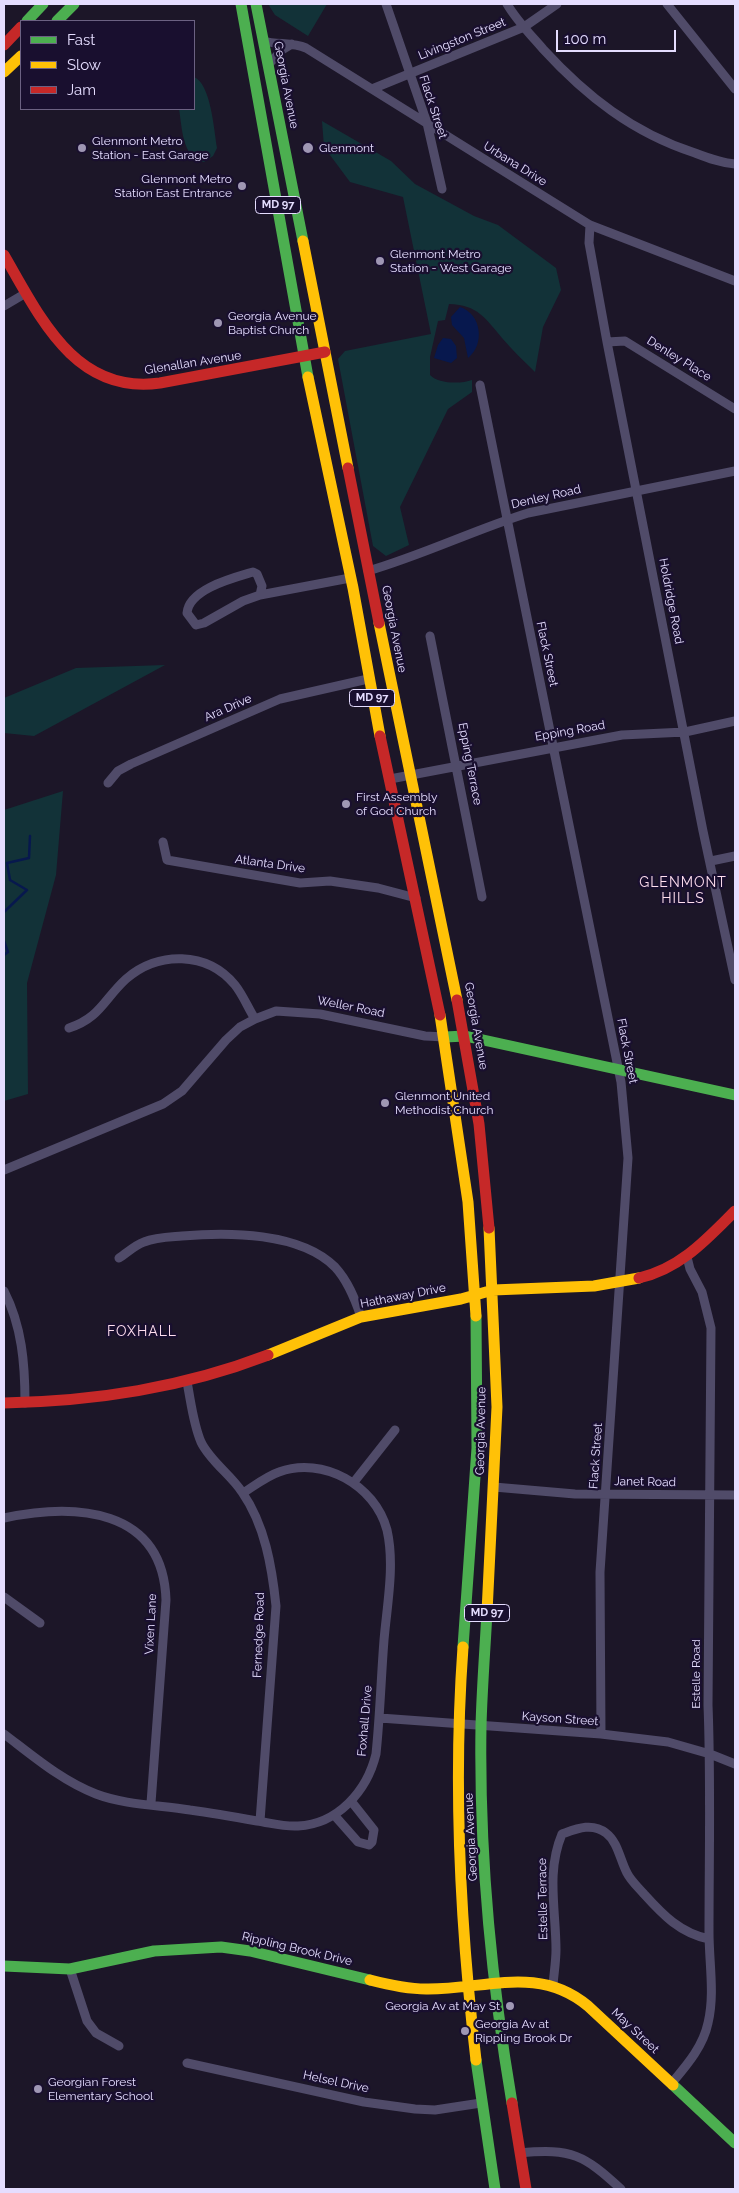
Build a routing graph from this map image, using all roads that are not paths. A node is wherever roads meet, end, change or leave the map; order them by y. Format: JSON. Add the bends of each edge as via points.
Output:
{"nodes":[{"id":1,"x":43,"y":4,"type":"edge"},
{"id":2,"x":74,"y":4,"type":"edge"},
{"id":3,"x":242,"y":4,"type":"edge"},
{"id":4,"x":256,"y":4,"type":"edge"},
{"id":5,"x":386,"y":4,"type":"edge"},
{"id":6,"x":507,"y":4,"type":"edge"},
{"id":7,"x":557,"y":4,"type":"edge"},
{"id":8,"x":667,"y":4,"type":"edge"},
{"id":9,"x":28,"y":20,"type":"edge"},
{"id":10,"x":58,"y":20,"type":"edge"},
{"id":11,"x":20,"y":28,"type":"edge"},
{"id":12,"x":524,"y":28,"type":"junction"},
{"id":13,"x":263,"y":41,"type":"junction"},
{"id":14,"x":294,"y":43,"type":"junction"},
{"id":15,"x":4,"y":45,"type":"edge"},
{"id":16,"x":20,"y":57,"type":"edge"},
{"id":17,"x":268,"y":65,"type":"junction"},
{"id":18,"x":4,"y":72,"type":"edge"},
{"id":19,"x":409,"y":74,"type":"junction"},
{"id":20,"x":372,"y":89,"type":"junction"},
{"id":21,"x":735,"y":90,"type":"edge"},
{"id":22,"x":427,"y":123,"type":"junction"},
{"id":23,"x":735,"y":164,"type":"edge"},
{"id":24,"x":442,"y":190,"type":"dead end"},
{"id":25,"x":590,"y":225,"type":"junction"},
{"id":26,"x":4,"y":256,"type":"edge"},
{"id":27,"x":735,"y":282,"type":"edge"},
{"id":28,"x":26,"y":293,"type":"junction"},
{"id":29,"x":4,"y":306,"type":"edge"},
{"id":30,"x":607,"y":342,"type":"junction"},
{"id":31,"x":326,"y":352,"type":"junction"},
{"id":32,"x":304,"y":358,"type":"junction"},
{"id":33,"x":480,"y":385,"type":"dead end"},
{"id":34,"x":735,"y":409,"type":"edge"},
{"id":35,"x":735,"y":471,"type":"edge"},
{"id":36,"x":636,"y":490,"type":"junction"},
{"id":37,"x":506,"y":519,"type":"junction"},
{"id":38,"x":368,"y":571,"type":"junction"},
{"id":39,"x":350,"y":578,"type":"junction"},
{"id":40,"x":260,"y":595,"type":"junction"},
{"id":41,"x":430,"y":636,"type":"dead end"},
{"id":42,"x":368,"y":679,"type":"junction"},
{"id":43,"x":735,"y":721,"type":"edge"},
{"id":44,"x":685,"y":732,"type":"junction"},
{"id":45,"x":553,"y":747,"type":"junction"},
{"id":46,"x":458,"y":766,"type":"junction"},
{"id":47,"x":410,"y":775,"type":"junction"},
{"id":48,"x":390,"y":779,"type":"junction"},
{"id":49,"x":108,"y":783,"type":"dead end"},
{"id":50,"x":163,"y":842,"type":"dead end"},
{"id":51,"x":735,"y":856,"type":"edge"},
{"id":52,"x":712,"y":861,"type":"junction"},
{"id":53,"x":482,"y":896,"type":"dead end"},
{"id":54,"x":416,"y":898,"type":"junction"},
{"id":55,"x":735,"y":980,"type":"edge"},
{"id":56,"x":254,"y":1019,"type":"junction"},
{"id":57,"x":69,"y":1028,"type":"dead end"},
{"id":58,"x":466,"y":1036,"type":"junction"},
{"id":59,"x":445,"y":1037,"type":"junction"},
{"id":60,"x":618,"y":1069,"type":"junction"},
{"id":61,"x":735,"y":1095,"type":"edge"},
{"id":62,"x":4,"y":1170,"type":"edge"},
{"id":63,"x":735,"y":1211,"type":"edge"},
{"id":64,"x":687,"y":1256,"type":"junction"},
{"id":65,"x":118,"y":1258,"type":"dead end"},
{"id":66,"x":620,"y":1284,"type":"junction"},
{"id":67,"x":493,"y":1290,"type":"junction"},
{"id":68,"x":4,"y":1291,"type":"edge"},
{"id":69,"x":476,"y":1297,"type":"junction"},
{"id":70,"x":361,"y":1317,"type":"junction"},
{"id":71,"x":187,"y":1382,"type":"junction"},
{"id":72,"x":4,"y":1403,"type":"edge"},
{"id":73,"x":25,"y":1403,"type":"junction"},
{"id":74,"x":395,"y":1430,"type":"dead end"},
{"id":75,"x":354,"y":1482,"type":"junction"},
{"id":76,"x":494,"y":1487,"type":"junction"},
{"id":77,"x":243,"y":1493,"type":"junction"},
{"id":78,"x":606,"y":1494,"type":"junction"},
{"id":79,"x":709,"y":1495,"type":"junction"},
{"id":80,"x":735,"y":1495,"type":"edge"},
{"id":81,"x":4,"y":1518,"type":"edge"},
{"id":82,"x":4,"y":1597,"type":"edge"},
{"id":83,"x":40,"y":1623,"type":"dead end"},
{"id":84,"x":380,"y":1718,"type":"junction"},
{"id":85,"x":460,"y":1723,"type":"junction"},
{"id":86,"x":481,"y":1726,"type":"junction"},
{"id":87,"x":4,"y":1734,"type":"edge"},
{"id":88,"x":600,"y":1734,"type":"junction"},
{"id":89,"x":710,"y":1754,"type":"junction"},
{"id":90,"x":735,"y":1764,"type":"edge"},
{"id":91,"x":351,"y":1801,"type":"junction"},
{"id":92,"x":151,"y":1803,"type":"junction"},
{"id":93,"x":335,"y":1816,"type":"junction"},
{"id":94,"x":260,"y":1821,"type":"junction"},
{"id":95,"x":709,"y":1939,"type":"junction"},
{"id":96,"x":4,"y":1966,"type":"edge"},
{"id":97,"x":70,"y":1969,"type":"junction"},
{"id":98,"x":495,"y":1983,"type":"junction"},
{"id":99,"x":467,"y":1985,"type":"junction"},
{"id":100,"x":553,"y":1985,"type":"junction"},
{"id":101,"x":119,"y":2046,"type":"dead end"},
{"id":102,"x":187,"y":2063,"type":"dead end"},
{"id":103,"x":670,"y":2084,"type":"junction"},
{"id":104,"x":481,"y":2103,"type":"junction"},
{"id":105,"x":735,"y":2143,"type":"edge"},
{"id":106,"x":520,"y":2153,"type":"junction"},
{"id":107,"x":495,"y":2189,"type":"edge"},
{"id":108,"x":526,"y":2189,"type":"edge"},
{"id":109,"x":621,"y":2189,"type":"edge"}],
"edges":[{"from":1,"to":9,"type":"main road"},
{"from":2,"to":10,"type":"main road"},
{"from":3,"to":32,"type":"main road","name":"Georgia Avenue","number":"MD 97"},
{"from":4,"to":13,"type":"main road","name":"Georgia Avenue","number":"MD 97"},
{"from":5,"to":19,"type":"street","name":"Flack Street"},
{"from":6,"to":12,"type":"street"},
{"from":7,"to":12,"type":"street","name":"Livingston Street"},
{"from":8,"to":21,"type":"street"},
{"from":11,"to":15,"type":"main road"},
{"from":12,"to":19,"type":"street","name":"Livingston Street"},
{"from":12,"to":23,"type":"street","via":[[601,106],[674,146]]},
{"from":13,"to":14,"type":"street","name":"Urbana Drive"},
{"from":13,"to":17,"type":"main road","name":"Georgia Avenue","number":"MD 97"},
{"from":14,"to":17,"type":"street"},
{"from":14,"to":20,"type":"street","name":"Urbana Drive"},
{"from":16,"to":18,"type":"main road"},
{"from":17,"to":31,"type":"main road","name":"Georgia Avenue","number":"MD 97"},
{"from":19,"to":20,"type":"street","name":"Livingston Street"},
{"from":19,"to":22,"type":"street","name":"Flack Street"},
{"from":20,"to":22,"type":"street","name":"Urbana Drive"},
{"from":22,"to":24,"type":"street","name":"Flack Street"},
{"from":22,"to":25,"type":"street","name":"Urbana Drive"},
{"from":25,"to":27,"type":"street","name":"Urbana Drive"},
{"from":25,"to":30,"type":"street","name":"Holdridge Road","via":[[589,244]]},
{"from":26,"to":28,"type":"main road","name":"Glenallan Avenue"},
{"from":28,"to":29,"type":"street"},
{"from":28,"to":32,"type":"main road","name":"Glenallan Avenue","via":[[62,345],[95,371],[119,383],[136,386],[160,383]]},
{"from":30,"to":34,"type":"street","name":"Denley Place","via":[[625,341]]},
{"from":30,"to":36,"type":"street","name":"Holdridge Road"},
{"from":31,"to":32,"type":"main road","name":"Glenallan Avenue"},
{"from":31,"to":38,"type":"main road","name":"Georgia Avenue","number":"MD 97"},
{"from":32,"to":39,"type":"main road","name":"Georgia Avenue","number":"MD 97"},
{"from":33,"to":37,"type":"street","name":"Flack Street"},
{"from":35,"to":36,"type":"street","name":"Denley Road"},
{"from":36,"to":37,"type":"street","name":"Denley Road"},
{"from":36,"to":44,"type":"street","name":"Holdridge Road"},
{"from":37,"to":38,"type":"street","name":"Denley Road","via":[[412,558]]},
{"from":37,"to":45,"type":"street","name":"Flack Street"},
{"from":38,"to":47,"type":"main road","name":"Georgia Avenue","number":"MD 97"},
{"from":39,"to":40,"type":"street"},
{"from":39,"to":42,"type":"main road","name":"Georgia Avenue","number":"MD 97"},
{"from":40,"to":40,"type":"street","via":[[204,623],[196,625],[187,614],[192,600],[209,589],[253,572],[262,586]]},
{"from":41,"to":46,"type":"street","name":"Epping Terrace"},
{"from":42,"to":48,"type":"main road","name":"Georgia Avenue","number":"MD 97"},
{"from":42,"to":49,"type":"street","name":"Ara Drive","via":[[280,699],[132,764],[118,771]]},
{"from":43,"to":44,"type":"street","name":"Epping Road"},
{"from":44,"to":45,"type":"street","name":"Epping Road","via":[[622,735]]},
{"from":44,"to":52,"type":"street","name":"Holdridge Road","via":[[703,831]]},
{"from":45,"to":46,"type":"street","name":"Epping Road"},
{"from":45,"to":60,"type":"street","name":"Flack Street"},
{"from":46,"to":47,"type":"street","name":"Epping Road"},
{"from":46,"to":53,"type":"street","name":"Epping Terrace"},
{"from":47,"to":48,"type":"street","name":"Epping Road"},
{"from":47,"to":58,"type":"main road","name":"Georgia Avenue","number":"MD 97"},
{"from":48,"to":54,"type":"main road","name":"Georgia Avenue","number":"MD 97"},
{"from":50,"to":54,"type":"street","name":"Atlanta Drive","via":[[167,860],[300,882],[330,881],[378,888]]},
{"from":51,"to":52,"type":"street"},
{"from":52,"to":55,"type":"street","name":"Holdridge Road"},
{"from":54,"to":59,"type":"main road","name":"Georgia Avenue","number":"MD 97"},
{"from":56,"to":57,"type":"street","via":[[236,986],[220,972],[196,960],[176,958],[160,960],[135,972],[91,1019]]},
{"from":56,"to":59,"type":"street","name":"Weller Road","via":[[276,1011],[291,1010]]},
{"from":56,"to":62,"type":"street","name":"Weller Road","via":[[226,1040],[187,1086],[163,1104]]},
{"from":58,"to":59,"type":"main road","name":"Weller Road"},
{"from":58,"to":60,"type":"main road","name":"Weller Road"},
{"from":58,"to":67,"type":"main road","name":"Georgia Avenue","number":"MD 97","via":[[484,1180]]},
{"from":59,"to":69,"type":"main road","name":"Georgia Avenue","number":"MD 97","via":[[466,1181]]},
{"from":60,"to":61,"type":"main road","name":"Weller Road"},
{"from":60,"to":66,"type":"street","name":"Flack Street","via":[[628,1158]]},
{"from":63,"to":64,"type":"main road","name":"Hathaway Drive"},
{"from":64,"to":66,"type":"main road","name":"Hathaway Drive","via":[[663,1270]]},
{"from":64,"to":79,"type":"street","name":"Estelle Road","via":[[702,1292],[711,1328]]},
{"from":65,"to":70,"type":"street","via":[[143,1242],[209,1234],[297,1244],[335,1267],[351,1290]]},
{"from":66,"to":67,"type":"main road","name":"Hathaway Drive"},
{"from":66,"to":78,"type":"street","name":"Flack Street"},
{"from":67,"to":69,"type":"main road","name":"Hathaway Drive"},
{"from":67,"to":76,"type":"main road","name":"Georgia Avenue","number":"MD 97","via":[[497,1407]]},
{"from":68,"to":73,"type":"street","via":[[22,1344]]},
{"from":69,"to":70,"type":"main road","name":"Hathaway Drive"},
{"from":69,"to":85,"type":"main road","name":"Georgia Avenue","number":"MD 97","via":[[477,1448]]},
{"from":70,"to":71,"type":"main road","name":"Hathaway Drive"},
{"from":71,"to":73,"type":"main road","name":"Hathaway Drive","via":[[121,1395]]},
{"from":71,"to":77,"type":"street","name":"Fernedge Road","via":[[202,1444]]},
{"from":72,"to":73,"type":"main road","name":"Hathaway Drive"},
{"from":74,"to":75,"type":"street"},
{"from":75,"to":77,"type":"street","name":"Foxhall Drive","via":[[323,1469],[302,1468],[278,1472]]},
{"from":75,"to":84,"type":"street","name":"Foxhall Drive","via":[[381,1516],[389,1544]]},
{"from":76,"to":78,"type":"street","name":"Janet Road"},
{"from":76,"to":86,"type":"main road","name":"Georgia Avenue","number":"MD 97"},
{"from":77,"to":94,"type":"street","name":"Fernedge Road","via":[[262,1531],[273,1571],[276,1606]]},
{"from":78,"to":79,"type":"street","name":"Janet Road"},
{"from":78,"to":88,"type":"street","name":"Flack Street","via":[[600,1572]]},
{"from":79,"to":80,"type":"street","name":"Janet Road"},
{"from":79,"to":89,"type":"street","name":"Estelle Road"},
{"from":81,"to":92,"type":"street","name":"Vixen Lane","via":[[77,1510],[97,1513],[130,1528],[151,1549],[159,1563],[166,1585],[166,1600]]},
{"from":82,"to":83,"type":"street"},
{"from":84,"to":85,"type":"street","name":"Kayson Street"},
{"from":84,"to":91,"type":"street","name":"Foxhall Drive","via":[[372,1769]]},
{"from":85,"to":86,"type":"street","name":"Kayson Street"},
{"from":85,"to":99,"type":"main road","name":"Georgia Avenue","number":"MD 97","via":[[458,1810]]},
{"from":86,"to":88,"type":"street","name":"Kayson Street"},
{"from":86,"to":98,"type":"main road","name":"Georgia Avenue","number":"MD 97","via":[[485,1871]]},
{"from":87,"to":92,"type":"street","name":"Foxhall Drive","via":[[63,1778],[96,1794],[123,1801]]},
{"from":88,"to":89,"type":"street","name":"Kayson Street","via":[[668,1742]]},
{"from":89,"to":90,"type":"street","name":"Kayson Street"},
{"from":89,"to":95,"type":"street","name":"Estelle Road"},
{"from":91,"to":93,"type":"street","name":"Foxhall Drive"},
{"from":91,"to":93,"type":"street","via":[[374,1830],[369,1845],[358,1842]]},
{"from":92,"to":94,"type":"street","name":"Foxhall Drive"},
{"from":93,"to":94,"type":"street","name":"Foxhall Drive","via":[[299,1826]]},
{"from":95,"to":100,"type":"street","name":"Estelle Terrace","via":[[680,1928],[662,1915],[628,1875],[614,1842],[605,1832],[593,1827],[580,1827],[562,1834],[554,1852],[556,1952]]},
{"from":95,"to":103,"type":"street","name":"Estelle Road","via":[[712,2000],[708,2025],[697,2052]]},
{"from":96,"to":97,"type":"main road","name":"Rippling Brook Drive"},
{"from":97,"to":99,"type":"main road","name":"Rippling Brook Drive","via":[[154,1951],[221,1947],[400,1987],[428,1989]]},
{"from":97,"to":101,"type":"street","via":[[87,2021],[96,2033]]},
{"from":98,"to":99,"type":"main road","name":"Rippling Brook Drive"},
{"from":98,"to":100,"type":"main road","name":"May Street","via":[[526,1981]]},
{"from":98,"to":106,"type":"main road","name":"Georgia Avenue","number":"MD 97"},
{"from":99,"to":104,"type":"main road","name":"Georgia Avenue","number":"MD 97"},
{"from":100,"to":103,"type":"main road","name":"May Street","via":[[588,2006]]},
{"from":102,"to":104,"type":"street","name":"Helsel Drive","via":[[364,2102],[415,2109],[435,2110]]},
{"from":103,"to":105,"type":"main road","name":"May Street"},
{"from":104,"to":107,"type":"main road","name":"Georgia Avenue","number":"MD 97"},
{"from":106,"to":108,"type":"main road","name":"Georgia Avenue","number":"MD 97"},
{"from":106,"to":109,"type":"street","via":[[547,2150],[574,2155],[595,2165]]}]}
